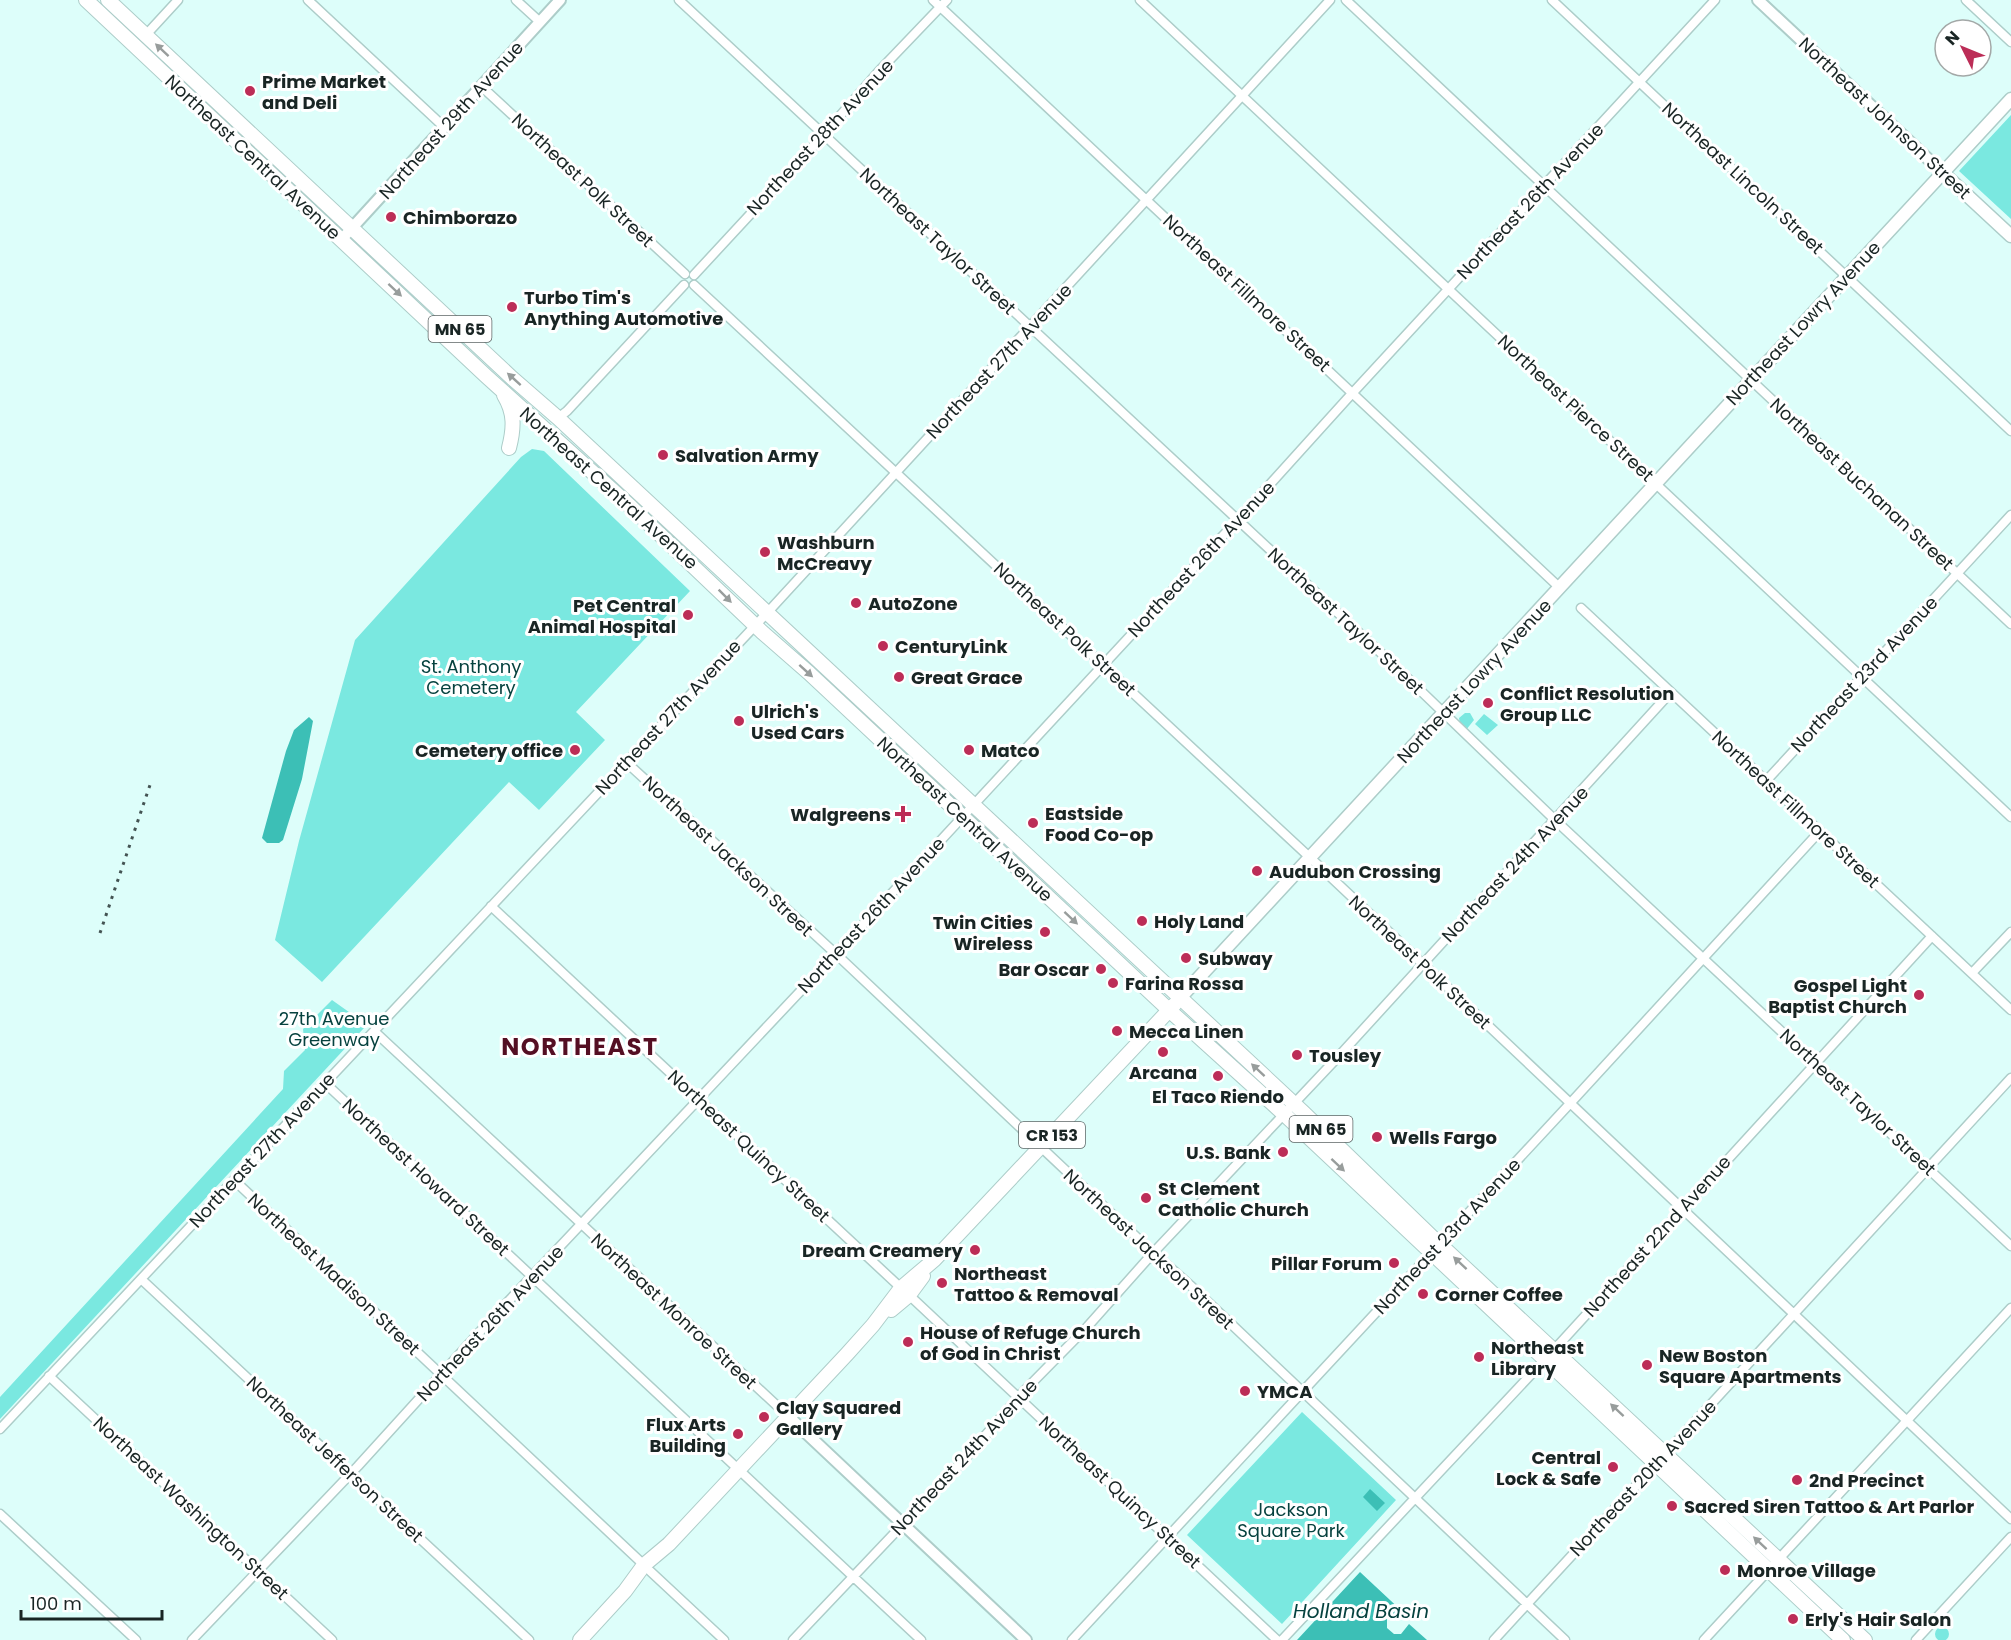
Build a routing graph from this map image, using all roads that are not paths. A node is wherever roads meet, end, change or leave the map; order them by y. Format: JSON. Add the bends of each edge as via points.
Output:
{"nodes":[{"id":1,"x":86,"y":0,"type":"edge"},
{"id":2,"x":108,"y":0,"type":"edge"},
{"id":3,"x":178,"y":0,"type":"edge"},
{"id":4,"x":308,"y":0,"type":"edge"},
{"id":5,"x":516,"y":0,"type":"edge"},
{"id":6,"x":560,"y":0,"type":"edge"},
{"id":7,"x":679,"y":0,"type":"edge"},
{"id":8,"x":933,"y":0,"type":"edge"},
{"id":9,"x":947,"y":0,"type":"edge"},
{"id":10,"x":1140,"y":0,"type":"edge"},
{"id":11,"x":1330,"y":0,"type":"edge"},
{"id":12,"x":1346,"y":0,"type":"edge"},
{"id":13,"x":1552,"y":0,"type":"edge"},
{"id":14,"x":1715,"y":0,"type":"edge"},
{"id":15,"x":1758,"y":0,"type":"edge"},
{"id":16,"x":1966,"y":0,"type":"edge"},
{"id":17,"x":940,"y":7,"type":"junction"},
{"id":18,"x":540,"y":22,"type":"junction"},
{"id":19,"x":146,"y":35,"type":"junction"},
{"id":20,"x":2011,"y":42,"type":"edge"},
{"id":21,"x":136,"y":46,"type":"junction"},
{"id":22,"x":1640,"y":81,"type":"junction"},
{"id":23,"x":481,"y":86,"type":"junction"},
{"id":24,"x":1242,"y":96,"type":"junction"},
{"id":25,"x":2011,"y":99,"type":"edge"},
{"id":26,"x":444,"y":127,"type":"junction"},
{"id":27,"x":824,"y":135,"type":"junction"},
{"id":28,"x":1942,"y":172,"type":"junction"},
{"id":29,"x":1544,"y":185,"type":"junction"},
{"id":30,"x":1148,"y":200,"type":"junction"},
{"id":31,"x":352,"y":228,"type":"junction"},
{"id":32,"x":2011,"y":236,"type":"edge"},
{"id":33,"x":341,"y":240,"type":"junction"},
{"id":34,"x":689,"y":274,"type":"junction"},
{"id":35,"x":1847,"y":276,"type":"junction"},
{"id":36,"x":684,"y":285,"type":"junction"},
{"id":37,"x":694,"y":285,"type":"junction"},
{"id":38,"x":1449,"y":289,"type":"junction"},
{"id":39,"x":1031,"y":326,"type":"junction"},
{"id":40,"x":486,"y":376,"type":"junction"},
{"id":41,"x":1752,"y":380,"type":"junction"},
{"id":42,"x":1352,"y":393,"type":"junction"},
{"id":43,"x":558,"y":418,"type":"junction"},
{"id":44,"x":2011,"y":431,"type":"edge"},
{"id":45,"x":510,"y":448,"type":"dead end"},
{"id":46,"x":897,"y":473,"type":"junction"},
{"id":47,"x":1656,"y":484,"type":"junction"},
{"id":48,"x":2011,"y":515,"type":"edge"},
{"id":49,"x":1238,"y":520,"type":"junction"},
{"id":50,"x":1957,"y":573,"type":"junction"},
{"id":51,"x":1560,"y":588,"type":"junction"},
{"id":52,"x":1581,"y":608,"type":"dead end"},
{"id":53,"x":767,"y":613,"type":"junction"},
{"id":54,"x":2011,"y":624,"type":"edge"},
{"id":55,"x":755,"y":625,"type":"junction"},
{"id":56,"x":1104,"y":665,"type":"junction"},
{"id":57,"x":1861,"y":677,"type":"junction"},
{"id":58,"x":1671,"y":692,"type":"junction"},
{"id":59,"x":1444,"y":713,"type":"junction"},
{"id":60,"x":626,"y":762,"type":"junction"},
{"id":61,"x":1766,"y":781,"type":"junction"},
{"id":62,"x":973,"y":805,"type":"junction"},
{"id":63,"x":963,"y":817,"type":"junction"},
{"id":64,"x":2011,"y":818,"type":"edge"},
{"id":65,"x":1555,"y":820,"type":"junction"},
{"id":66,"x":1820,"y":831,"type":"junction"},
{"id":67,"x":1310,"y":858,"type":"junction"},
{"id":68,"x":491,"y":906,"type":"junction"},
{"id":69,"x":2011,"y":932,"type":"edge"},
{"id":70,"x":1932,"y":936,"type":"junction"},
{"id":71,"x":836,"y":954,"type":"junction"},
{"id":72,"x":1704,"y":957,"type":"junction"},
{"id":73,"x":1421,"y":964,"type":"junction"},
{"id":74,"x":1972,"y":973,"type":"junction"},
{"id":75,"x":1180,"y":998,"type":"junction"},
{"id":76,"x":1169,"y":1010,"type":"junction"},
{"id":77,"x":2011,"y":1010,"type":"edge"},
{"id":78,"x":374,"y":1030,"type":"junction"},
{"id":79,"x":1814,"y":1063,"type":"junction"},
{"id":80,"x":2011,"y":1078,"type":"edge"},
{"id":81,"x":325,"y":1083,"type":"junction"},
{"id":82,"x":699,"y":1099,"type":"junction"},
{"id":83,"x":1294,"y":1103,"type":"junction"},
{"id":84,"x":1570,"y":1103,"type":"junction"},
{"id":85,"x":1284,"y":1114,"type":"junction"},
{"id":86,"x":1040,"y":1147,"type":"junction"},
{"id":87,"x":1928,"y":1169,"type":"junction"},
{"id":88,"x":234,"y":1180,"type":"junction"},
{"id":89,"x":1682,"y":1209,"type":"junction"},
{"id":90,"x":581,"y":1224,"type":"junction"},
{"id":91,"x":2011,"y":1246,"type":"edge"},
{"id":92,"x":1435,"y":1248,"type":"junction"},
{"id":93,"x":1153,"y":1253,"type":"junction"},
{"id":94,"x":532,"y":1276,"type":"junction"},
{"id":95,"x":141,"y":1278,"type":"junction"},
{"id":96,"x":905,"y":1291,"type":"junction"},
{"id":97,"x":2011,"y":1308,"type":"edge"},
{"id":98,"x":1794,"y":1314,"type":"junction"},
{"id":99,"x":1549,"y":1355,"type":"junction"},
{"id":100,"x":441,"y":1374,"type":"junction"},
{"id":101,"x":50,"y":1376,"type":"junction"},
{"id":102,"x":1302,"y":1392,"type":"junction"},
{"id":103,"x":1018,"y":1397,"type":"junction"},
{"id":104,"x":788,"y":1416,"type":"junction"},
{"id":105,"x":1908,"y":1421,"type":"junction"},
{"id":106,"x":0,"y":1429,"type":"edge"},
{"id":107,"x":1660,"y":1459,"type":"junction"},
{"id":108,"x":739,"y":1470,"type":"junction"},
{"id":109,"x":351,"y":1473,"type":"junction"},
{"id":110,"x":1415,"y":1498,"type":"junction"},
{"id":111,"x":0,"y":1514,"type":"edge"},
{"id":112,"x":2011,"y":1519,"type":"edge"},
{"id":113,"x":904,"y":1524,"type":"junction"},
{"id":114,"x":1169,"y":1536,"type":"junction"},
{"id":115,"x":2011,"y":1537,"type":"edge"},
{"id":116,"x":1774,"y":1566,"type":"junction"},
{"id":117,"x":647,"y":1568,"type":"junction"},
{"id":118,"x":258,"y":1571,"type":"junction"},
{"id":119,"x":852,"y":1576,"type":"junction"},
{"id":120,"x":1527,"y":1604,"type":"junction"},
{"id":121,"x":136,"y":1640,"type":"edge"},
{"id":122,"x":192,"y":1640,"type":"edge"},
{"id":123,"x":332,"y":1640,"type":"edge"},
{"id":124,"x":529,"y":1640,"type":"edge"},
{"id":125,"x":580,"y":1640,"type":"edge"},
{"id":126,"x":724,"y":1640,"type":"edge"},
{"id":127,"x":793,"y":1640,"type":"edge"},
{"id":128,"x":921,"y":1640,"type":"edge"},
{"id":129,"x":1026,"y":1640,"type":"edge"},
{"id":130,"x":1072,"y":1640,"type":"edge"},
{"id":131,"x":1277,"y":1640,"type":"edge"},
{"id":132,"x":1282,"y":1640,"type":"edge"},
{"id":133,"x":1494,"y":1640,"type":"edge"},
{"id":134,"x":1565,"y":1640,"type":"edge"},
{"id":135,"x":1704,"y":1640,"type":"edge"},
{"id":136,"x":1843,"y":1640,"type":"edge"},
{"id":137,"x":1864,"y":1640,"type":"edge"},
{"id":138,"x":1916,"y":1640,"type":"edge"}],
"edges":[{"from":1,"to":21,"type":"main road","name":"Northeast Central Avenue","number":"MN 65"},
{"from":2,"to":19,"type":"main road","name":"Northeast Central Avenue","number":"MN 65"},
{"from":3,"to":19,"type":"street"},
{"from":4,"to":26,"type":"street"},
{"from":5,"to":18,"type":"street"},
{"from":6,"to":18,"type":"street","name":"Northeast 29th Avenue"},
{"from":7,"to":27,"type":"street","name":"Northeast Taylor Street"},
{"from":8,"to":17,"type":"street","name":"Northeast Fillmore Street"},
{"from":9,"to":17,"type":"street","name":"Northeast 28th Avenue"},
{"from":10,"to":24,"type":"street","name":"Northeast Pierce Street"},
{"from":11,"to":24,"type":"street","name":"Northeast 27th Avenue"},
{"from":12,"to":29,"type":"street","name":"Northeast Buchanan Street"},
{"from":13,"to":22,"type":"street","name":"Northeast Lincoln Street"},
{"from":14,"to":22,"type":"street","name":"Northeast 26th Avenue"},
{"from":15,"to":28,"type":"street","name":"Northeast Johnson Street"},
{"from":16,"to":20,"type":"street"},
{"from":17,"to":27,"type":"street","name":"Northeast 28th Avenue"},
{"from":17,"to":30,"type":"street","name":"Northeast Fillmore Street"},
{"from":18,"to":23,"type":"street","name":"Northeast 29th Avenue"},
{"from":19,"to":21,"type":"street"},
{"from":31,"to":19,"type":"main road","name":"Northeast Central Avenue","number":"MN 65","one_way":true},
{"from":21,"to":33,"type":"main road","name":"Northeast Central Avenue","number":"MN 65"},
{"from":22,"to":29,"type":"street","name":"Northeast 26th Avenue"},
{"from":22,"to":35,"type":"street","name":"Northeast Lincoln Street"},
{"from":23,"to":26,"type":"street","name":"Northeast 29th Avenue"},
{"from":23,"to":34,"type":"street","name":"Northeast Polk Street"},
{"from":24,"to":30,"type":"street","name":"Northeast 27th Avenue"},
{"from":24,"to":38,"type":"street","name":"Northeast Pierce Street"},
{"from":25,"to":28,"type":"main road","name":"Northeast Lowry Avenue","number":"CR 153"},
{"from":26,"to":31,"type":"street","name":"Northeast 29th Avenue"},
{"from":27,"to":34,"type":"street","name":"Northeast 28th Avenue"},
{"from":27,"to":39,"type":"street","name":"Northeast Taylor Street"},
{"from":28,"to":32,"type":"main road","name":"Northeast Johnson Street"},
{"from":28,"to":35,"type":"main road","name":"Northeast Lowry Avenue","number":"CR 153"},
{"from":29,"to":38,"type":"street","name":"Northeast 26th Avenue"},
{"from":29,"to":41,"type":"street","name":"Northeast Buchanan Street"},
{"from":30,"to":39,"type":"street","name":"Northeast 27th Avenue"},
{"from":30,"to":42,"type":"street","name":"Northeast Fillmore Street"},
{"from":31,"to":33,"type":"street","name":"Northeast 29th Avenue"},
{"from":43,"to":31,"type":"main road","name":"Northeast Central Avenue","number":"MN 65","one_way":true},
{"from":33,"to":40,"type":"main road","name":"Northeast Central Avenue","number":"MN 65","one_way":true},
{"from":34,"to":36,"type":"street","via":[[682,280]]},
{"from":34,"to":37,"type":"street","via":[[696,278]]},
{"from":35,"to":41,"type":"main road","name":"Northeast Lowry Avenue","number":"CR 153"},
{"from":35,"to":44,"type":"street","name":"Northeast Lincoln Street"},
{"from":36,"to":37,"type":"street"},
{"from":36,"to":43,"type":"street"},
{"from":37,"to":46,"type":"street","name":"Northeast Polk Street"},
{"from":38,"to":42,"type":"street","name":"Northeast 26th Avenue"},
{"from":38,"to":47,"type":"street","name":"Northeast Pierce Street"},
{"from":39,"to":46,"type":"street","name":"Northeast 27th Avenue"},
{"from":39,"to":49,"type":"street","name":"Northeast Taylor Street"},
{"from":40,"to":45,"type":"main road","via":[[509,404],[514,420]]},
{"from":40,"to":55,"type":"main road","name":"Northeast Central Avenue","number":"MN 65","one_way":true},
{"from":41,"to":47,"type":"main road","name":"Northeast Lowry Avenue","number":"CR 153"},
{"from":41,"to":50,"type":"street","name":"Northeast Buchanan Street"},
{"from":42,"to":49,"type":"street","name":"Northeast 26th Avenue"},
{"from":42,"to":51,"type":"street","name":"Northeast Fillmore Street"},
{"from":43,"to":53,"type":"main road","name":"Northeast Central Avenue","number":"MN 65"},
{"from":46,"to":53,"type":"street","name":"Northeast 27th Avenue"},
{"from":46,"to":56,"type":"street","name":"Northeast Polk Street"},
{"from":47,"to":51,"type":"main road","name":"Northeast Lowry Avenue","number":"CR 153"},
{"from":47,"to":57,"type":"street","name":"Northeast Pierce Street"},
{"from":48,"to":50,"type":"street","name":"Northeast 23rd Avenue"},
{"from":49,"to":56,"type":"street","name":"Northeast 26th Avenue"},
{"from":49,"to":59,"type":"street","name":"Northeast Taylor Street"},
{"from":50,"to":54,"type":"street","name":"Northeast Buchanan Street"},
{"from":50,"to":57,"type":"street","name":"Northeast 23rd Avenue"},
{"from":51,"to":59,"type":"main road","name":"Northeast Lowry Avenue","number":"CR 153"},
{"from":52,"to":58,"type":"street","name":"Northeast Fillmore Street"},
{"from":53,"to":55,"type":"street","name":"Northeast 27th Avenue"},
{"from":53,"to":62,"type":"main road","name":"Northeast Central Avenue","number":"MN 65"},
{"from":55,"to":60,"type":"street","name":"Northeast 27th Avenue"},
{"from":55,"to":63,"type":"main road","name":"Northeast Central Avenue","number":"MN 65","one_way":true},
{"from":56,"to":62,"type":"street","name":"Northeast 26th Avenue"},
{"from":56,"to":67,"type":"street","name":"Northeast Polk Street"},
{"from":57,"to":61,"type":"street","name":"Northeast 23rd Avenue"},
{"from":57,"to":64,"type":"street","name":"Northeast Pierce Street"},
{"from":58,"to":61,"type":"street","name":"Northeast Fillmore Street"},
{"from":58,"to":65,"type":"street","name":"Northeast 24th Avenue"},
{"from":59,"to":65,"type":"street","name":"Northeast Taylor Street"},
{"from":59,"to":67,"type":"main road","name":"Northeast Lowry Avenue","number":"CR 153"},
{"from":60,"to":68,"type":"street","name":"Northeast 27th Avenue"},
{"from":60,"to":71,"type":"street","name":"Northeast Jackson Street"},
{"from":61,"to":66,"type":"street","name":"Northeast Fillmore Street"},
{"from":62,"to":63,"type":"street","name":"Northeast 26th Avenue"},
{"from":62,"to":75,"type":"main road","name":"Northeast Central Avenue","number":"MN 65"},
{"from":63,"to":71,"type":"street","name":"Northeast 26th Avenue"},
{"from":63,"to":76,"type":"main road","name":"Northeast Central Avenue","number":"MN 65","one_way":true},
{"from":65,"to":72,"type":"street","name":"Northeast Taylor Street"},
{"from":65,"to":73,"type":"street","name":"Northeast 24th Avenue"},
{"from":66,"to":70,"type":"street","name":"Northeast Fillmore Street"},
{"from":66,"to":72,"type":"street","name":"Northeast 23rd Avenue"},
{"from":67,"to":73,"type":"street","name":"Northeast Polk Street"},
{"from":67,"to":75,"type":"main road","name":"Northeast Lowry Avenue","number":"CR 153"},
{"from":68,"to":78,"type":"street","name":"Northeast 27th Avenue"},
{"from":68,"to":82,"type":"street","name":"Northeast Quincy Street"},
{"from":69,"to":74,"type":"street"},
{"from":70,"to":74,"type":"street","name":"Northeast Fillmore Street"},
{"from":70,"to":79,"type":"street","name":"Northeast 22nd Avenue"},
{"from":71,"to":82,"type":"street","name":"Northeast 26th Avenue"},
{"from":71,"to":86,"type":"street","name":"Northeast Jackson Street"},
{"from":72,"to":79,"type":"street","name":"Northeast Taylor Street"},
{"from":72,"to":84,"type":"street","name":"Northeast 23rd Avenue"},
{"from":73,"to":83,"type":"street","name":"Northeast 24th Avenue"},
{"from":73,"to":84,"type":"street","name":"Northeast Polk Street"},
{"from":74,"to":77,"type":"street","name":"Northeast Fillmore Street"},
{"from":75,"to":76,"type":"main road","name":"Northeast Lowry Avenue","number":"CR 153"},
{"from":83,"to":75,"type":"main road","name":"Northeast Central Avenue","number":"MN 65","one_way":true},
{"from":76,"to":85,"type":"main road","name":"Northeast Central Avenue","number":"MN 65"},
{"from":76,"to":86,"type":"main road","name":"Northeast Lowry Avenue","number":"CR 153"},
{"from":78,"to":81,"type":"street","name":"Northeast 27th Avenue"},
{"from":78,"to":90,"type":"street","name":"Northeast Monroe Street"},
{"from":79,"to":87,"type":"street","name":"Northeast Taylor Street"},
{"from":79,"to":89,"type":"street","name":"Northeast 22nd Avenue"},
{"from":80,"to":87,"type":"street","name":"Northeast 20th Avenue"},
{"from":81,"to":88,"type":"street","name":"Northeast 27th Avenue"},
{"from":81,"to":94,"type":"street","name":"Northeast Howard Street"},
{"from":82,"to":90,"type":"street","name":"Northeast 26th Avenue"},
{"from":82,"to":96,"type":"street","name":"Northeast Quincy Street"},
{"from":83,"to":85,"type":"street","name":"Northeast 24th Avenue"},
{"from":83,"to":92,"type":"main road","name":"Northeast Central Avenue","number":"MN 65"},
{"from":84,"to":89,"type":"street","name":"Northeast Polk Street"},
{"from":84,"to":92,"type":"street","name":"Northeast 23rd Avenue"},
{"from":85,"to":92,"type":"main road","name":"Northeast Central Avenue","number":"MN 65","one_way":true},
{"from":85,"to":93,"type":"street","name":"Northeast 24th Avenue"},
{"from":86,"to":93,"type":"street","name":"Northeast Jackson Street"},
{"from":86,"to":96,"type":"main road","name":"Northeast Lowry Avenue","number":"CR 153"},
{"from":87,"to":91,"type":"street","name":"Northeast Taylor Street"},
{"from":87,"to":98,"type":"street","name":"Northeast 20th Avenue"},
{"from":88,"to":95,"type":"street","name":"Northeast 27th Avenue"},
{"from":88,"to":100,"type":"street","name":"Northeast Madison Street"},
{"from":89,"to":98,"type":"street","name":"Northeast Polk Street"},
{"from":89,"to":99,"type":"street","name":"Northeast 22nd Avenue"},
{"from":90,"to":94,"type":"street","name":"Northeast 26th Avenue"},
{"from":90,"to":104,"type":"street","name":"Northeast Monroe Street"},
{"from":92,"to":99,"type":"main road","name":"Northeast Central Avenue","number":"MN 65"},
{"from":92,"to":102,"type":"street","name":"Northeast 23rd Avenue"},
{"from":93,"to":102,"type":"street","name":"Northeast Jackson Street"},
{"from":93,"to":103,"type":"street","name":"Northeast 24th Avenue"},
{"from":94,"to":100,"type":"street","name":"Northeast 26th Avenue"},
{"from":94,"to":108,"type":"street","name":"Northeast Howard Street"},
{"from":95,"to":101,"type":"street","name":"Northeast 27th Avenue"},
{"from":95,"to":109,"type":"street","name":"Northeast Jefferson Street"},
{"from":96,"to":103,"type":"street","name":"Northeast Quincy Street"},
{"from":96,"to":104,"type":"main road","name":"Northeast Lowry Avenue","number":"CR 153"},
{"from":97,"to":105,"type":"street"},
{"from":98,"to":105,"type":"street","name":"Northeast Polk Street"},
{"from":98,"to":107,"type":"street","name":"Northeast 20th Avenue"},
{"from":99,"to":107,"type":"main road","name":"Northeast Central Avenue","number":"MN 65"},
{"from":99,"to":110,"type":"street","name":"Northeast 22nd Avenue"},
{"from":100,"to":109,"type":"street","name":"Northeast 26th Avenue"},
{"from":100,"to":117,"type":"street","name":"Northeast Madison Street"},
{"from":101,"to":106,"type":"street","name":"Northeast 27th Avenue"},
{"from":101,"to":118,"type":"street","name":"Northeast Washington Street"},
{"from":102,"to":110,"type":"street","name":"Northeast Jackson Street"},
{"from":102,"to":114,"type":"street","name":"Northeast 23rd Avenue"},
{"from":103,"to":113,"type":"street","name":"Northeast 24th Avenue"},
{"from":103,"to":114,"type":"street","name":"Northeast Quincy Street"},
{"from":104,"to":108,"type":"main road","name":"Northeast Lowry Avenue","number":"CR 153"},
{"from":104,"to":113,"type":"street","name":"Northeast Monroe Street"},
{"from":105,"to":112,"type":"street","name":"Northeast Polk Street"},
{"from":105,"to":116,"type":"street"},
{"from":107,"to":116,"type":"main road","name":"Northeast Central Avenue","number":"MN 65"},
{"from":107,"to":120,"type":"street","name":"Northeast 20th Avenue"},
{"from":108,"to":117,"type":"main road","name":"Northeast Lowry Avenue","number":"CR 153"},
{"from":108,"to":119,"type":"street","name":"Northeast Howard Street"},
{"from":109,"to":118,"type":"street","name":"Northeast 26th Avenue"},
{"from":109,"to":124,"type":"street","name":"Northeast Jefferson Street"},
{"from":110,"to":120,"type":"street","name":"Northeast Jackson Street"},
{"from":110,"to":132,"type":"street","name":"Northeast 22nd Avenue"},
{"from":111,"to":121,"type":"street"},
{"from":113,"to":119,"type":"street","name":"Northeast 24th Avenue"},
{"from":113,"to":129,"type":"street","name":"Northeast Monroe Street"},
{"from":114,"to":130,"type":"street","name":"Northeast 23rd Avenue"},
{"from":114,"to":131,"type":"street","name":"Northeast Quincy Street"},
{"from":115,"to":138,"type":"street"},
{"from":116,"to":135,"type":"street"},
{"from":116,"to":136,"type":"main road","name":"Northeast Central Avenue","number":"MN 65"},
{"from":116,"to":137,"type":"main road","name":"Northeast Central Avenue","number":"MN 65"},
{"from":117,"to":125,"type":"main road","name":"Northeast Lowry Avenue","number":"CR 153"},
{"from":117,"to":126,"type":"street","name":"Northeast Madison Street"},
{"from":118,"to":122,"type":"street","name":"Northeast 26th Avenue"},
{"from":118,"to":123,"type":"street","name":"Northeast Washington Street"},
{"from":119,"to":127,"type":"street","name":"Northeast 24th Avenue"},
{"from":119,"to":128,"type":"street","name":"Northeast Howard Street"},
{"from":120,"to":133,"type":"street","name":"Northeast 20th Avenue"},
{"from":120,"to":134,"type":"street","name":"Northeast Jackson Street"}]}
